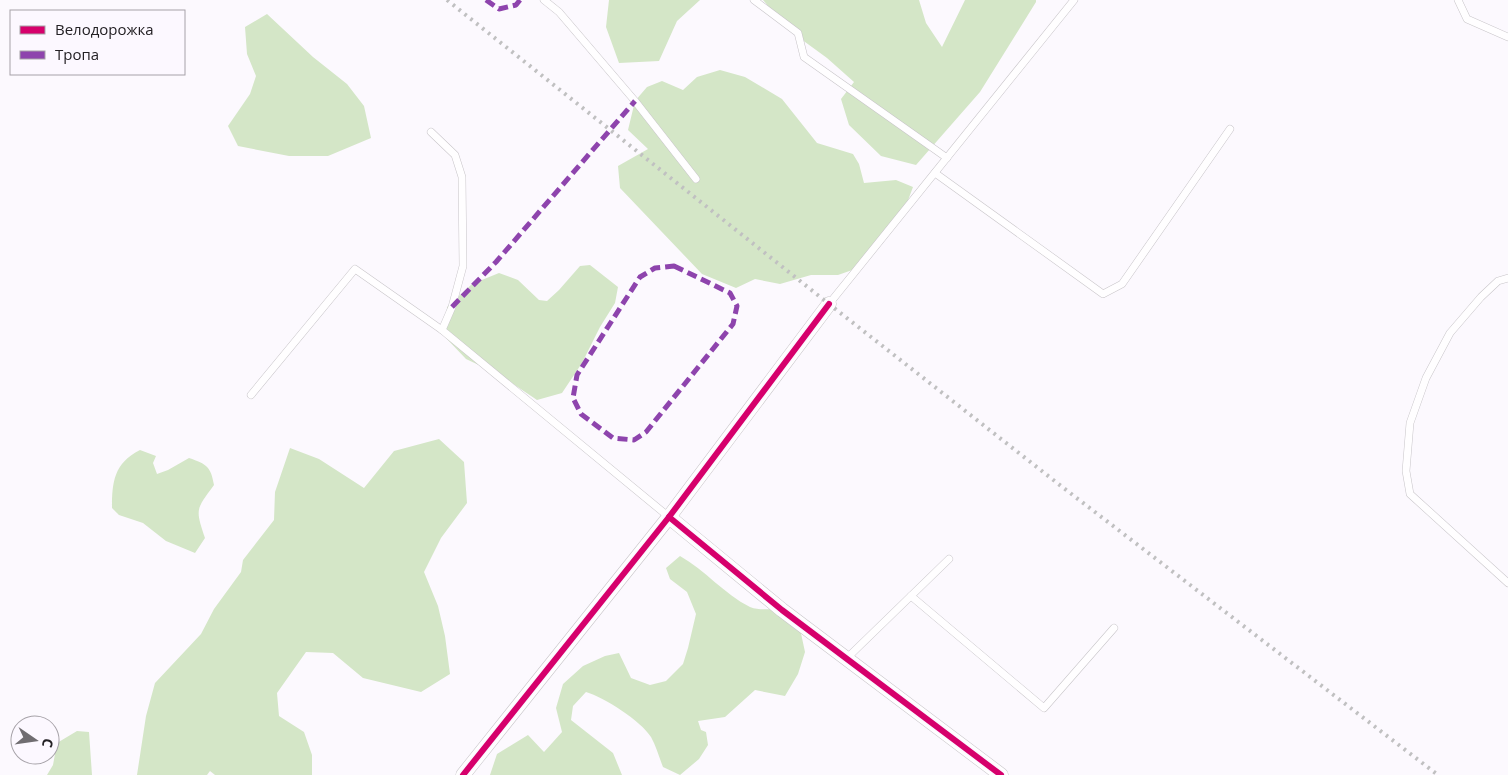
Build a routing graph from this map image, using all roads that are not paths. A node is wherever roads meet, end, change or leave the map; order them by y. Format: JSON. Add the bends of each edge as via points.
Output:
{"nodes":[{"id":1,"x":545,"y":0,"type":"edge"},
{"id":2,"x":754,"y":0,"type":"edge"},
{"id":3,"x":1074,"y":0,"type":"edge"},
{"id":4,"x":1458,"y":0,"type":"edge"},
{"id":5,"x":1508,"y":37,"type":"edge"},
{"id":6,"x":1230,"y":129,"type":"dead end"},
{"id":7,"x":431,"y":132,"type":"dead end"},
{"id":8,"x":947,"y":158,"type":"junction"},
{"id":9,"x":935,"y":173,"type":"junction"},
{"id":10,"x":696,"y":179,"type":"dead end"},
{"id":11,"x":1508,"y":278,"type":"edge"},
{"id":12,"x":829,"y":304,"type":"joint"},
{"id":13,"x":442,"y":330,"type":"junction"},
{"id":14,"x":251,"y":395,"type":"dead end"},
{"id":15,"x":669,"y":517,"type":"junction"},
{"id":16,"x":949,"y":559,"type":"dead end"},
{"id":17,"x":1508,"y":583,"type":"edge"},
{"id":18,"x":911,"y":596,"type":"junction"},
{"id":19,"x":1114,"y":628,"type":"dead end"},
{"id":20,"x":846,"y":659,"type":"junction"},
{"id":21,"x":463,"y":775,"type":"edge"},
{"id":22,"x":1001,"y":775,"type":"edge"}],
"edges":[{"from":1,"to":10,"type":"lane","via":[[635,101]]},
{"from":2,"to":8,"type":"lane","via":[[798,33],[804,57]]},
{"from":3,"to":8,"type":"lane"},
{"from":4,"to":5,"type":"lane","via":[[1466,20]]},
{"from":6,"to":9,"type":"lane","via":[[1122,284],[1103,294]]},
{"from":7,"to":13,"type":"lane","via":[[455,156],[462,177],[463,266]]},
{"from":8,"to":9,"type":"lane"},
{"from":9,"to":12,"type":"lane"},
{"from":11,"to":17,"type":"lane","via":[[1498,281],[1481,297],[1450,333],[1426,378],[1410,423],[1406,471],[1410,494]]},
{"from":12,"to":15,"type":"street"},
{"from":13,"to":14,"type":"lane","via":[[355,269]]},
{"from":13,"to":15,"type":"lane"},
{"from":15,"to":20,"type":"street"},
{"from":15,"to":21,"type":"street"},
{"from":16,"to":18,"type":"lane"},
{"from":18,"to":19,"type":"lane","via":[[1044,708]]},
{"from":18,"to":20,"type":"lane"},
{"from":20,"to":22,"type":"street"}]}
